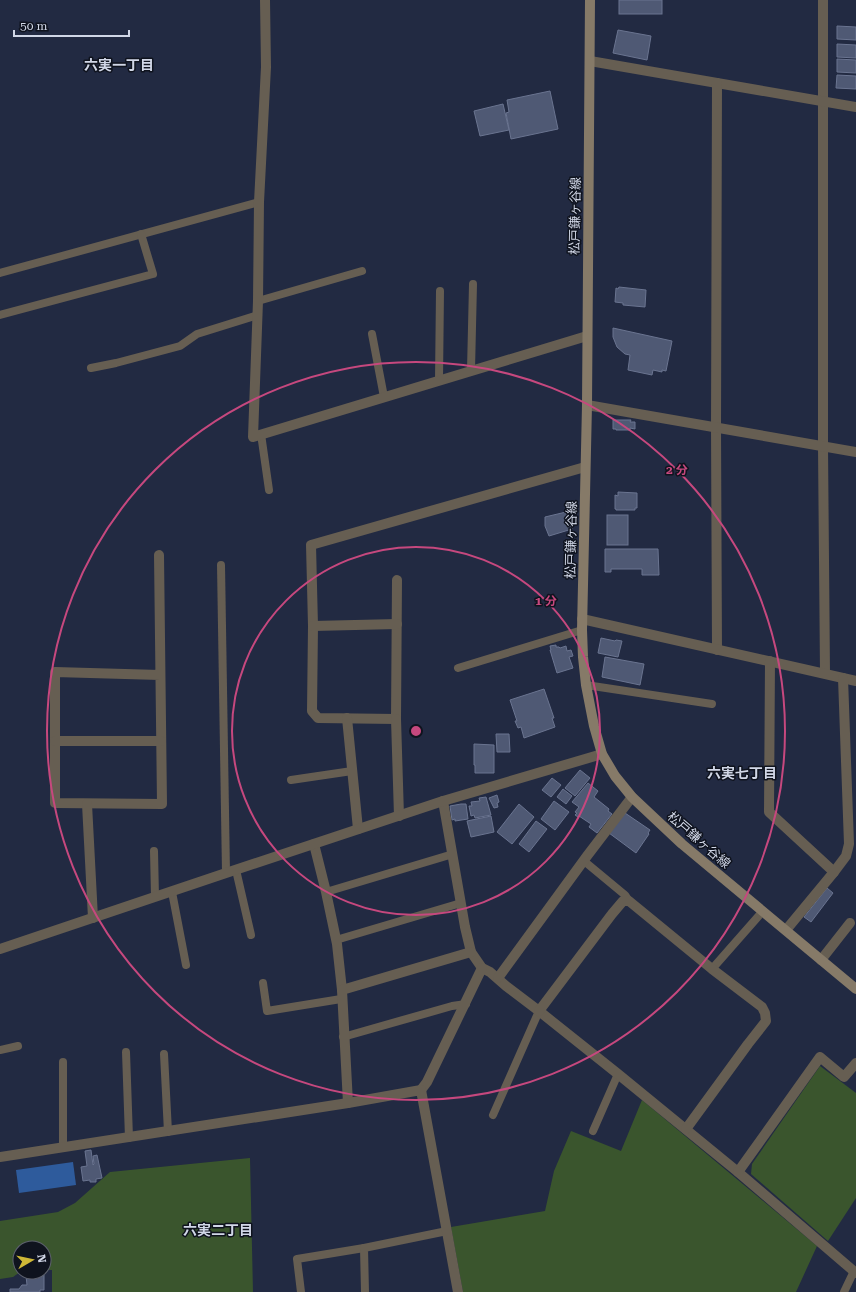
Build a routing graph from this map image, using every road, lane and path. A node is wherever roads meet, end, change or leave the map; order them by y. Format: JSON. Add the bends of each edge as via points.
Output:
{"nodes":[{"id":1,"x":265,"y":0,"type":"edge"},
{"id":2,"x":590,"y":0,"type":"edge"},
{"id":3,"x":823,"y":0,"type":"edge"},
{"id":4,"x":590,"y":61,"type":"junction"},
{"id":5,"x":717,"y":83,"type":"junction"},
{"id":6,"x":823,"y":101,"type":"junction"},
{"id":7,"x":856,"y":107,"type":"edge"},
{"id":8,"x":259,"y":202,"type":"junction"},
{"id":9,"x":141,"y":234,"type":"junction"},
{"id":10,"x":362,"y":271,"type":"dead end"},
{"id":11,"x":0,"y":273,"type":"edge"},
{"id":12,"x":473,"y":284,"type":"dead end"},
{"id":13,"x":440,"y":291,"type":"dead end"},
{"id":14,"x":258,"y":301,"type":"junction"},
{"id":15,"x":0,"y":315,"type":"edge"},
{"id":16,"x":258,"y":315,"type":"junction"},
{"id":17,"x":372,"y":334,"type":"dead end"},
{"id":18,"x":586,"y":336,"type":"junction"},
{"id":19,"x":90,"y":368,"type":"dead end"},
{"id":20,"x":471,"y":370,"type":"junction"},
{"id":21,"x":439,"y":380,"type":"junction"},
{"id":22,"x":384,"y":397,"type":"junction"},
{"id":23,"x":587,"y":405,"type":"junction"},
{"id":24,"x":716,"y":427,"type":"junction"},
{"id":25,"x":261,"y":434,"type":"junction"},
{"id":26,"x":823,"y":447,"type":"junction"},
{"id":27,"x":856,"y":452,"type":"edge"},
{"id":28,"x":585,"y":467,"type":"junction"},
{"id":29,"x":269,"y":490,"type":"dead end"},
{"id":30,"x":159,"y":554,"type":"dead end"},
{"id":31,"x":221,"y":565,"type":"dead end"},
{"id":32,"x":397,"y":580,"type":"dead end"},
{"id":33,"x":582,"y":619,"type":"junction"},
{"id":34,"x":397,"y":624,"type":"junction"},
{"id":35,"x":313,"y":626,"type":"junction"},
{"id":36,"x":582,"y":630,"type":"junction"},
{"id":37,"x":717,"y":650,"type":"junction"},
{"id":38,"x":770,"y":661,"type":"junction"},
{"id":39,"x":458,"y":668,"type":"dead end"},
{"id":40,"x":825,"y":673,"type":"junction"},
{"id":41,"x":160,"y":675,"type":"junction"},
{"id":42,"x":843,"y":678,"type":"junction"},
{"id":43,"x":856,"y":681,"type":"edge"},
{"id":44,"x":586,"y":685,"type":"junction"},
{"id":45,"x":712,"y":704,"type":"dead end"},
{"id":46,"x":347,"y":718,"type":"junction"},
{"id":47,"x":396,"y":718,"type":"junction"},
{"id":48,"x":55,"y":741,"type":"junction"},
{"id":49,"x":161,"y":741,"type":"junction"},
{"id":50,"x":602,"y":754,"type":"junction"},
{"id":51,"x":352,"y":771,"type":"junction"},
{"id":52,"x":291,"y":780,"type":"dead end"},
{"id":53,"x":632,"y":797,"type":"junction"},
{"id":54,"x":443,"y":801,"type":"junction"},
{"id":55,"x":87,"y":804,"type":"junction"},
{"id":56,"x":399,"y":816,"type":"junction"},
{"id":57,"x":358,"y":829,"type":"junction"},
{"id":58,"x":314,"y":844,"type":"junction"},
{"id":59,"x":154,"y":851,"type":"dead end"},
{"id":60,"x":452,"y":854,"type":"junction"},
{"id":61,"x":584,"y":861,"type":"junction"},
{"id":62,"x":236,"y":870,"type":"junction"},
{"id":63,"x":834,"y":872,"type":"junction"},
{"id":64,"x":226,"y":873,"type":"junction"},
{"id":65,"x":172,"y":892,"type":"junction"},
{"id":66,"x":326,"y":892,"type":"junction"},
{"id":67,"x":155,"y":897,"type":"junction"},
{"id":68,"x":629,"y":901,"type":"junction"},
{"id":69,"x":461,"y":903,"type":"junction"},
{"id":70,"x":763,"y":911,"type":"junction"},
{"id":71,"x":92,"y":918,"type":"junction"},
{"id":72,"x":850,"y":923,"type":"dead end"},
{"id":73,"x":786,"y":930,"type":"junction"},
{"id":74,"x":251,"y":935,"type":"dead end"},
{"id":75,"x":336,"y":940,"type":"junction"},
{"id":76,"x":0,"y":949,"type":"edge"},
{"id":77,"x":471,"y":952,"type":"junction"},
{"id":78,"x":821,"y":960,"type":"junction"},
{"id":79,"x":186,"y":965,"type":"dead end"},
{"id":80,"x":482,"y":968,"type":"junction"},
{"id":81,"x":712,"y":969,"type":"junction"},
{"id":82,"x":498,"y":978,"type":"junction"},
{"id":83,"x":263,"y":983,"type":"dead end"},
{"id":84,"x":855,"y":986,"type":"edge"},
{"id":85,"x":342,"y":995,"type":"junction"},
{"id":86,"x":466,"y":1004,"type":"junction"},
{"id":87,"x":539,"y":1011,"type":"junction"},
{"id":88,"x":343,"y":1038,"type":"junction"},
{"id":89,"x":18,"y":1046,"type":"dead end"},
{"id":90,"x":0,"y":1050,"type":"edge"},
{"id":91,"x":126,"y":1052,"type":"dead end"},
{"id":92,"x":164,"y":1054,"type":"dead end"},
{"id":93,"x":63,"y":1062,"type":"dead end"},
{"id":94,"x":856,"y":1063,"type":"edge"},
{"id":95,"x":618,"y":1074,"type":"junction"},
{"id":96,"x":421,"y":1090,"type":"junction"},
{"id":97,"x":348,"y":1103,"type":"junction"},
{"id":98,"x":493,"y":1115,"type":"dead end"},
{"id":99,"x":686,"y":1129,"type":"junction"},
{"id":100,"x":593,"y":1131,"type":"dead end"},
{"id":101,"x":168,"y":1132,"type":"junction"},
{"id":102,"x":129,"y":1138,"type":"junction"},
{"id":103,"x":63,"y":1147,"type":"junction"},
{"id":104,"x":0,"y":1157,"type":"edge"},
{"id":105,"x":738,"y":1172,"type":"junction"},
{"id":106,"x":447,"y":1231,"type":"junction"},
{"id":107,"x":364,"y":1248,"type":"junction"},
{"id":108,"x":855,"y":1272,"type":"edge"},
{"id":109,"x":301,"y":1292,"type":"edge"},
{"id":110,"x":365,"y":1292,"type":"edge"},
{"id":111,"x":458,"y":1292,"type":"edge"},
{"id":112,"x":844,"y":1292,"type":"edge"}],
"edges":[{"from":1,"to":8,"type":"street","via":[[266,67]]},
{"from":2,"to":4,"type":"main road","name":"松戸鎌ヶ谷線"},
{"from":3,"to":6,"type":"street"},
{"from":4,"to":5,"type":"street"},
{"from":4,"to":18,"type":"main road","name":"松戸鎌ヶ谷線"},
{"from":5,"to":6,"type":"street"},
{"from":5,"to":24,"type":"street"},
{"from":6,"to":7,"type":"street"},
{"from":6,"to":26,"type":"street"},
{"from":8,"to":9,"type":"lane"},
{"from":8,"to":14,"type":"street"},
{"from":9,"to":11,"type":"lane"},
{"from":9,"to":15,"type":"lane","via":[[153,274]]},
{"from":10,"to":14,"type":"lane"},
{"from":12,"to":20,"type":"lane"},
{"from":13,"to":21,"type":"lane"},
{"from":14,"to":16,"type":"street"},
{"from":16,"to":19,"type":"lane","via":[[197,334],[180,346]]},
{"from":16,"to":25,"type":"street","via":[[253,436]]},
{"from":17,"to":22,"type":"lane"},
{"from":18,"to":20,"type":"street"},
{"from":18,"to":23,"type":"main road","name":"松戸鎌ヶ谷線"},
{"from":20,"to":21,"type":"street"},
{"from":21,"to":22,"type":"street"},
{"from":22,"to":25,"type":"street"},
{"from":23,"to":24,"type":"street"},
{"from":23,"to":28,"type":"main road","name":"松戸鎌ヶ谷線"},
{"from":24,"to":26,"type":"street"},
{"from":24,"to":37,"type":"street"},
{"from":25,"to":29,"type":"lane"},
{"from":26,"to":27,"type":"street"},
{"from":26,"to":40,"type":"street"},
{"from":28,"to":33,"type":"main road","name":"松戸鎌ヶ谷線"},
{"from":28,"to":35,"type":"street","via":[[311,545]]},
{"from":30,"to":41,"type":"street"},
{"from":31,"to":64,"type":"lane"},
{"from":32,"to":34,"type":"street"},
{"from":33,"to":36,"type":"main road","name":"松戸鎌ヶ谷線"},
{"from":33,"to":37,"type":"street"},
{"from":34,"to":35,"type":"street"},
{"from":34,"to":47,"type":"street"},
{"from":35,"to":46,"type":"street","via":[[312,711],[318,718]]},
{"from":36,"to":39,"type":"lane"},
{"from":36,"to":44,"type":"main road","name":"松戸鎌ヶ谷線"},
{"from":37,"to":38,"type":"street"},
{"from":38,"to":40,"type":"street"},
{"from":38,"to":63,"type":"street","via":[[768,812]]},
{"from":40,"to":42,"type":"street"},
{"from":41,"to":48,"type":"street","via":[[55,672]]},
{"from":41,"to":49,"type":"street"},
{"from":42,"to":43,"type":"street"},
{"from":42,"to":63,"type":"street","via":[[849,844],[846,856]]},
{"from":44,"to":45,"type":"lane"},
{"from":44,"to":50,"type":"main road","name":"松戸鎌ヶ谷線"},
{"from":46,"to":47,"type":"street"},
{"from":46,"to":51,"type":"street"},
{"from":47,"to":56,"type":"street"},
{"from":48,"to":49,"type":"street"},
{"from":48,"to":55,"type":"street","via":[[55,803]]},
{"from":49,"to":55,"type":"street","via":[[162,804]]},
{"from":50,"to":53,"type":"main road","name":"松戸鎌ヶ谷線"},
{"from":50,"to":54,"type":"street"},
{"from":51,"to":52,"type":"lane"},
{"from":51,"to":57,"type":"street"},
{"from":53,"to":61,"type":"street"},
{"from":53,"to":70,"type":"main road","name":"松戸鎌ヶ谷線","via":[[682,844]]},
{"from":54,"to":56,"type":"street"},
{"from":54,"to":60,"type":"street"},
{"from":55,"to":71,"type":"street"},
{"from":56,"to":57,"type":"street"},
{"from":57,"to":58,"type":"street"},
{"from":58,"to":62,"type":"street"},
{"from":58,"to":66,"type":"street"},
{"from":59,"to":67,"type":"lane"},
{"from":60,"to":66,"type":"lane"},
{"from":60,"to":69,"type":"street"},
{"from":61,"to":68,"type":"lane"},
{"from":61,"to":82,"type":"street"},
{"from":62,"to":64,"type":"street"},
{"from":62,"to":74,"type":"lane"},
{"from":63,"to":73,"type":"street"},
{"from":64,"to":65,"type":"street"},
{"from":65,"to":67,"type":"street"},
{"from":65,"to":79,"type":"lane"},
{"from":66,"to":75,"type":"street"},
{"from":67,"to":71,"type":"street"},
{"from":68,"to":81,"type":"street"},
{"from":68,"to":87,"type":"street","via":[[623,901],[612,914]]},
{"from":69,"to":75,"type":"lane"},
{"from":69,"to":77,"type":"street"},
{"from":70,"to":73,"type":"main road","name":"松戸鎌ヶ谷線"},
{"from":70,"to":81,"type":"lane"},
{"from":71,"to":76,"type":"street"},
{"from":72,"to":78,"type":"street"},
{"from":73,"to":78,"type":"main road","name":"松戸鎌ヶ谷線"},
{"from":75,"to":85,"type":"street"},
{"from":77,"to":80,"type":"street"},
{"from":77,"to":85,"type":"street"},
{"from":78,"to":84,"type":"main road","name":"松戸鎌ヶ谷線"},
{"from":80,"to":82,"type":"street"},
{"from":80,"to":86,"type":"street"},
{"from":81,"to":99,"type":"street","via":[[762,1007],[766,1021]]},
{"from":82,"to":87,"type":"street"},
{"from":83,"to":85,"type":"lane","via":[[267,1011]]},
{"from":85,"to":88,"type":"street"},
{"from":86,"to":88,"type":"lane"},
{"from":86,"to":96,"type":"street"},
{"from":87,"to":95,"type":"street"},
{"from":87,"to":98,"type":"lane"},
{"from":88,"to":97,"type":"street"},
{"from":89,"to":90,"type":"lane"},
{"from":91,"to":102,"type":"lane"},
{"from":92,"to":101,"type":"lane"},
{"from":93,"to":103,"type":"lane"},
{"from":94,"to":105,"type":"street","via":[[844,1077],[820,1057]]},
{"from":95,"to":99,"type":"street"},
{"from":95,"to":100,"type":"lane"},
{"from":96,"to":97,"type":"street"},
{"from":96,"to":106,"type":"street"},
{"from":97,"to":101,"type":"street"},
{"from":99,"to":105,"type":"street"},
{"from":101,"to":102,"type":"street"},
{"from":102,"to":103,"type":"street"},
{"from":103,"to":104,"type":"street"},
{"from":105,"to":108,"type":"street"},
{"from":106,"to":107,"type":"lane"},
{"from":106,"to":111,"type":"street"},
{"from":107,"to":109,"type":"lane","via":[[297,1259]]},
{"from":107,"to":110,"type":"lane"},
{"from":108,"to":112,"type":"lane"}]}
